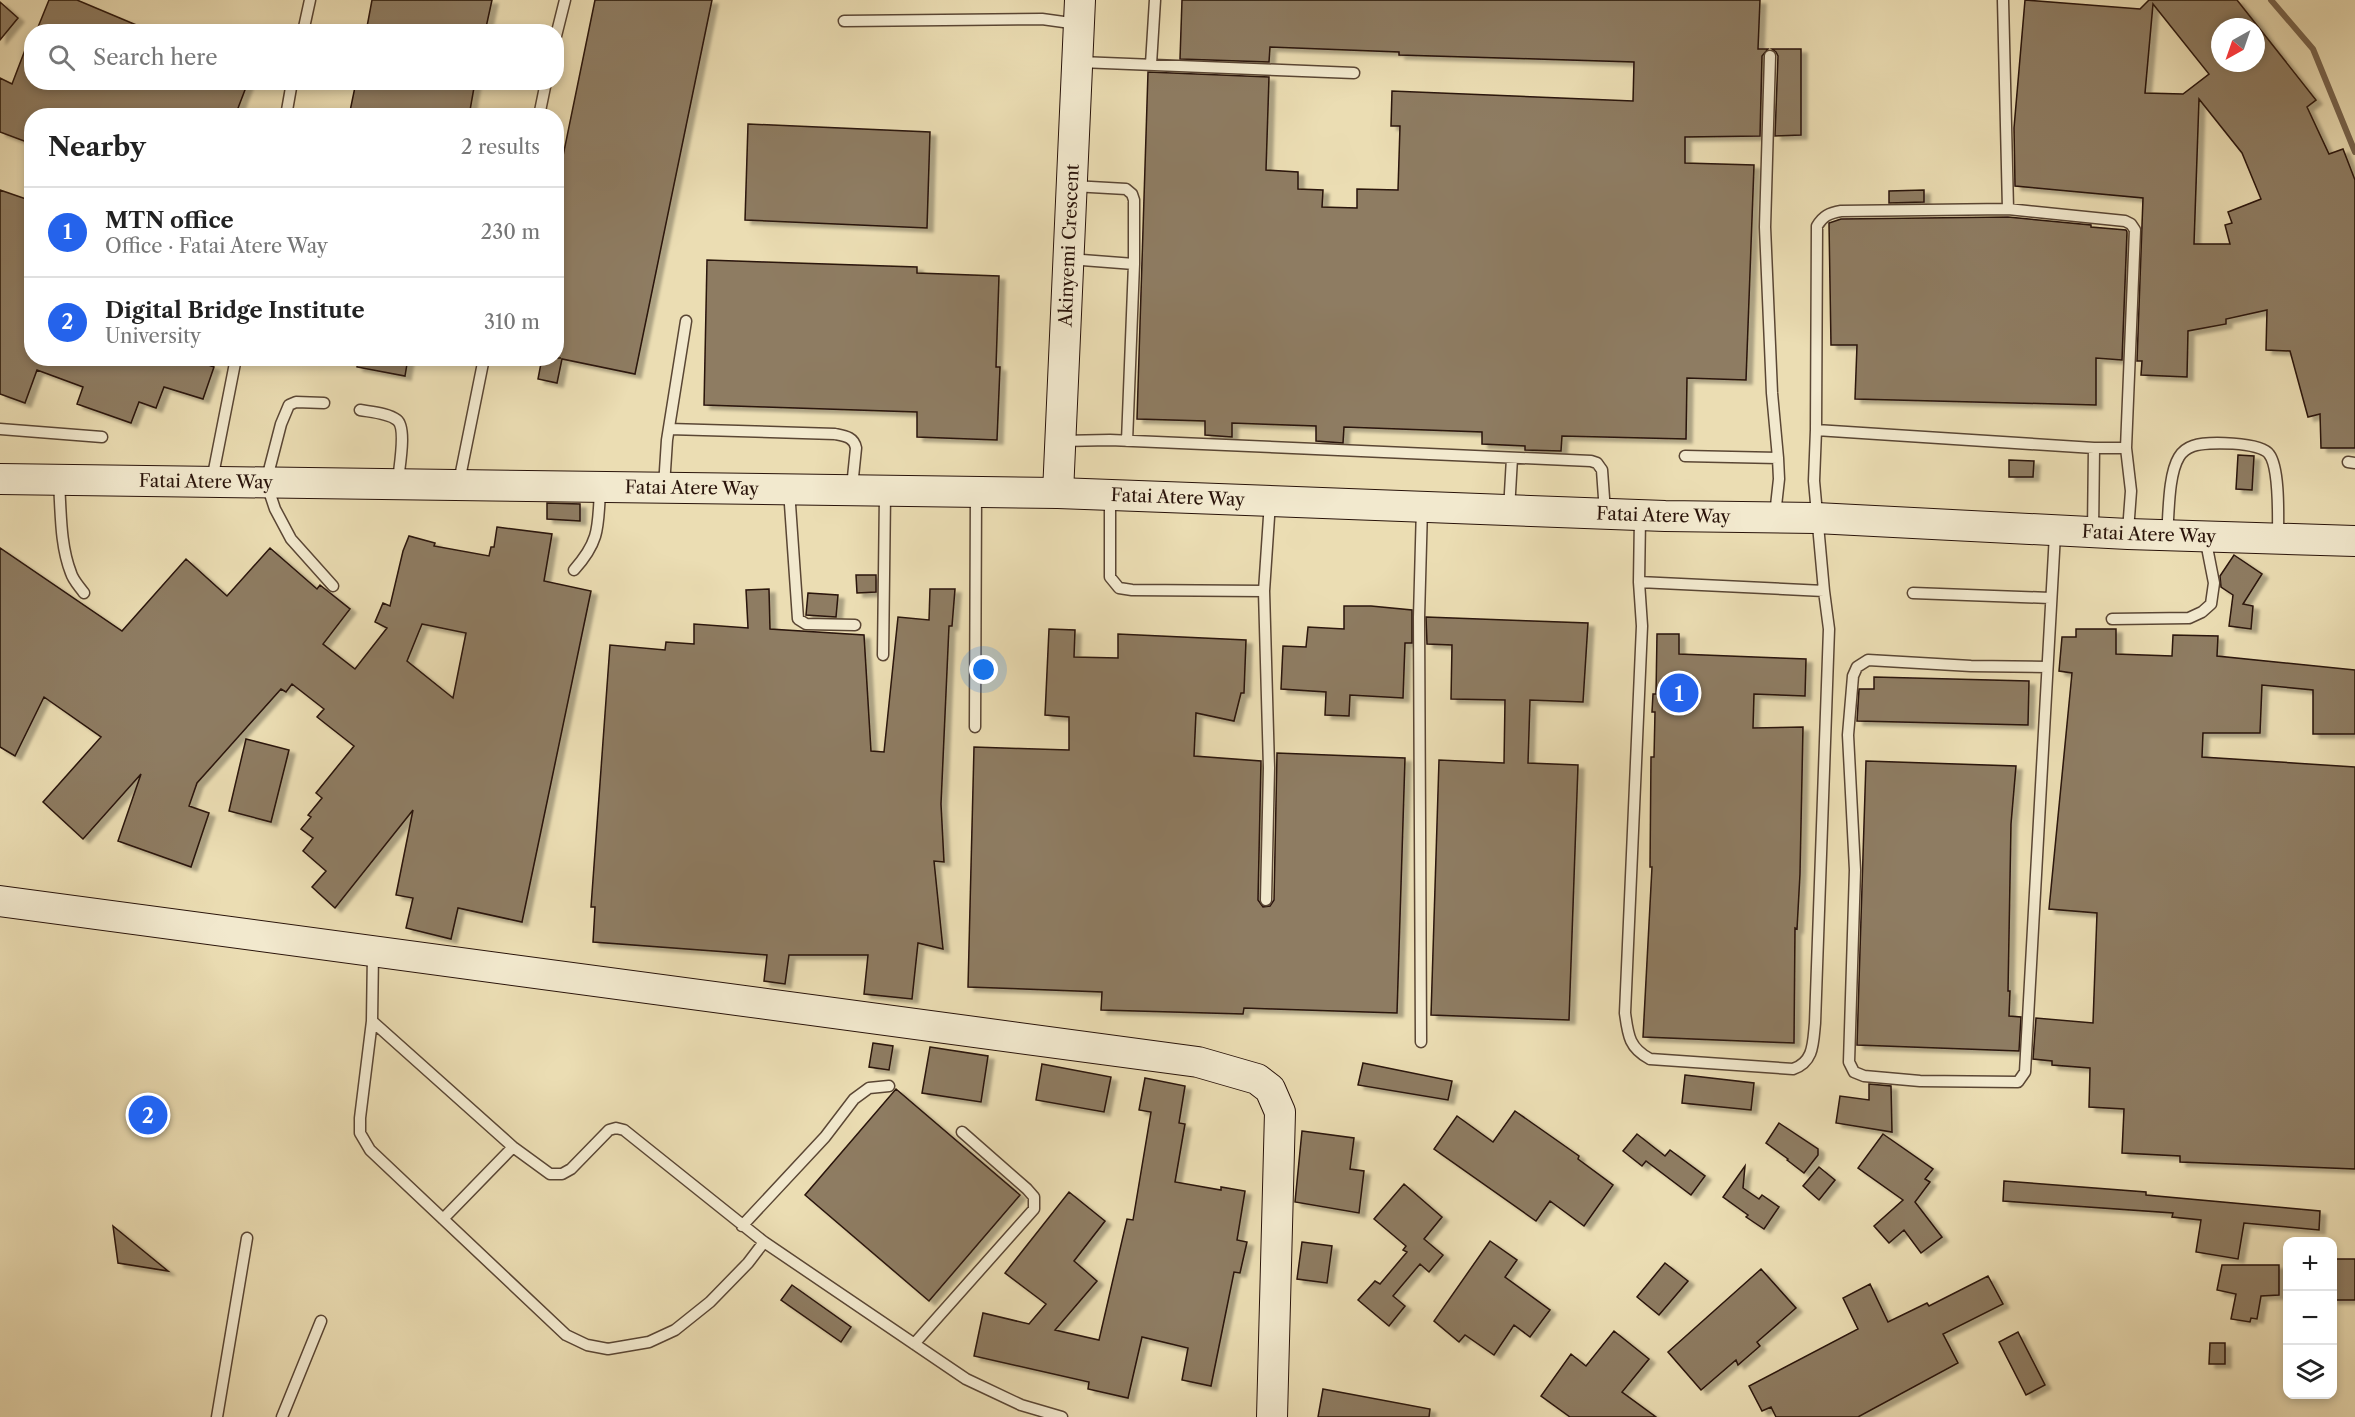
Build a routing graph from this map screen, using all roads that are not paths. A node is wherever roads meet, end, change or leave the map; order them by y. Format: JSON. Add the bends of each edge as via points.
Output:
{"nodes":[{"id":1,"x":310,"y":0,"type":"edge"},
{"id":2,"x":565,"y":0,"type":"edge"},
{"id":3,"x":1155,"y":0,"type":"edge"},
{"id":4,"x":2002,"y":0,"type":"edge"},
{"id":5,"x":1080,"y":12,"type":"edge"},
{"id":6,"x":844,"y":21,"type":"dead end"},
{"id":7,"x":305,"y":24,"type":"edge"},
{"id":8,"x":559,"y":24,"type":"edge"},
{"id":9,"x":1770,"y":56,"type":"dead end"},
{"id":10,"x":1077,"y":62,"type":"junction"},
{"id":11,"x":1152,"y":64,"type":"junction"},
{"id":12,"x":1354,"y":73,"type":"dead end"},
{"id":13,"x":290,"y":90,"type":"edge"},
{"id":14,"x":544,"y":90,"type":"edge"},
{"id":15,"x":287,"y":108,"type":"edge"},
{"id":16,"x":541,"y":108,"type":"edge"},
{"id":17,"x":1072,"y":186,"type":"junction"},
{"id":18,"x":2008,"y":209,"type":"junction"},
{"id":19,"x":1069,"y":259,"type":"junction"},
{"id":20,"x":1134,"y":264,"type":"junction"},
{"id":21,"x":686,"y":321,"type":"dead end"},
{"id":22,"x":234,"y":366,"type":"edge"},
{"id":23,"x":482,"y":366,"type":"edge"},
{"id":24,"x":324,"y":403,"type":"dead end"},
{"id":25,"x":360,"y":410,"type":"dead end"},
{"id":26,"x":0,"y":429,"type":"edge"},
{"id":27,"x":669,"y":429,"type":"junction"},
{"id":28,"x":1816,"y":430,"type":"junction"},
{"id":29,"x":102,"y":437,"type":"dead end"},
{"id":30,"x":1061,"y":441,"type":"junction"},
{"id":31,"x":1127,"y":441,"type":"junction"},
{"id":32,"x":2094,"y":448,"type":"junction"},
{"id":33,"x":2126,"y":448,"type":"junction"},
{"id":34,"x":1685,"y":456,"type":"dead end"},
{"id":35,"x":1512,"y":458,"type":"junction"},
{"id":36,"x":1778,"y":458,"type":"junction"},
{"id":37,"x":0,"y":479,"type":"edge"},
{"id":38,"x":59,"y":480,"type":"junction"},
{"id":39,"x":212,"y":480,"type":"junction"},
{"id":40,"x":266,"y":482,"type":"junction"},
{"id":41,"x":398,"y":484,"type":"junction"},
{"id":42,"x":458,"y":485,"type":"junction"},
{"id":43,"x":601,"y":486,"type":"junction"},
{"id":44,"x":664,"y":487,"type":"junction"},
{"id":45,"x":789,"y":490,"type":"junction"},
{"id":46,"x":852,"y":490,"type":"junction"},
{"id":47,"x":885,"y":490,"type":"junction"},
{"id":48,"x":976,"y":491,"type":"junction"},
{"id":49,"x":1058,"y":493,"type":"junction"},
{"id":50,"x":1110,"y":495,"type":"junction"},
{"id":51,"x":1270,"y":501,"type":"junction"},
{"id":52,"x":1422,"y":507,"type":"junction"},
{"id":53,"x":1509,"y":510,"type":"junction"},
{"id":54,"x":1605,"y":513,"type":"junction"},
{"id":55,"x":1640,"y":514,"type":"junction"},
{"id":56,"x":1774,"y":518,"type":"junction"},
{"id":57,"x":1816,"y":518,"type":"junction"},
{"id":58,"x":2055,"y":530,"type":"junction"},
{"id":59,"x":2093,"y":532,"type":"junction"},
{"id":60,"x":2128,"y":534,"type":"junction"},
{"id":61,"x":2167,"y":536,"type":"junction"},
{"id":62,"x":2205,"y":537,"type":"junction"},
{"id":63,"x":2278,"y":539,"type":"junction"},
{"id":64,"x":2355,"y":541,"type":"edge"},
{"id":65,"x":574,"y":570,"type":"dead end"},
{"id":66,"x":1639,"y":582,"type":"junction"},
{"id":67,"x":333,"y":586,"type":"dead end"},
{"id":68,"x":1264,"y":591,"type":"junction"},
{"id":69,"x":1824,"y":591,"type":"junction"},
{"id":70,"x":84,"y":593,"type":"dead end"},
{"id":71,"x":1913,"y":593,"type":"dead end"},
{"id":72,"x":2050,"y":598,"type":"junction"},
{"id":73,"x":2112,"y":619,"type":"dead end"},
{"id":74,"x":855,"y":624,"type":"dead end"},
{"id":75,"x":882,"y":655,"type":"dead end"},
{"id":76,"x":2047,"y":667,"type":"junction"},
{"id":77,"x":975,"y":727,"type":"dead end"},
{"id":78,"x":1266,"y":900,"type":"dead end"},
{"id":79,"x":0,"y":901,"type":"edge"},
{"id":80,"x":373,"y":952,"type":"junction"},
{"id":81,"x":372,"y":1021,"type":"junction"},
{"id":82,"x":1421,"y":1042,"type":"dead end"},
{"id":83,"x":889,"y":1086,"type":"dead end"},
{"id":84,"x":962,"y":1132,"type":"dead end"},
{"id":85,"x":513,"y":1147,"type":"junction"},
{"id":86,"x":443,"y":1219,"type":"junction"},
{"id":87,"x":742,"y":1226,"type":"junction"},
{"id":88,"x":247,"y":1238,"type":"dead end"},
{"id":89,"x":764,"y":1242,"type":"junction"},
{"id":90,"x":321,"y":1321,"type":"dead end"},
{"id":91,"x":914,"y":1344,"type":"junction"},
{"id":92,"x":217,"y":1417,"type":"edge"},
{"id":93,"x":282,"y":1417,"type":"edge"},
{"id":94,"x":1062,"y":1417,"type":"edge"},
{"id":95,"x":1272,"y":1417,"type":"edge"}],
"edges":[{"from":1,"to":7,"type":"lane"},
{"from":2,"to":8,"type":"lane"},
{"from":3,"to":11,"type":"lane"},
{"from":4,"to":18,"type":"lane"},
{"from":5,"to":6,"type":"lane","via":[[1042,19]]},
{"from":5,"to":10,"type":"street","name":"Akinyemi Crescent"},
{"from":9,"to":36,"type":"lane","via":[[1765,227]]},
{"from":10,"to":11,"type":"lane"},
{"from":10,"to":17,"type":"street","name":"Akinyemi Crescent"},
{"from":11,"to":12,"type":"lane"},
{"from":13,"to":15,"type":"lane"},
{"from":14,"to":16,"type":"lane"},
{"from":17,"to":19,"type":"street","name":"Akinyemi Crescent"},
{"from":17,"to":20,"type":"lane","via":[[1126,189],[1132,194]]},
{"from":18,"to":28,"type":"lane","via":[[1841,212],[1821,219],[1817,226]]},
{"from":18,"to":33,"type":"lane","via":[[2125,221],[2134,226]]},
{"from":19,"to":20,"type":"lane"},
{"from":19,"to":30,"type":"street","name":"Akinyemi Crescent"},
{"from":20,"to":31,"type":"lane"},
{"from":21,"to":27,"type":"lane"},
{"from":22,"to":39,"type":"lane"},
{"from":23,"to":42,"type":"lane"},
{"from":24,"to":40,"type":"lane","via":[[289,405]]},
{"from":25,"to":41,"type":"lane","via":[[400,422],[403,432]]},
{"from":26,"to":29,"type":"lane"},
{"from":27,"to":44,"type":"lane"},
{"from":27,"to":46,"type":"lane","via":[[849,437],[856,448]]},
{"from":28,"to":32,"type":"lane"},
{"from":28,"to":57,"type":"lane"},
{"from":30,"to":31,"type":"lane"},
{"from":30,"to":49,"type":"street","name":"Akinyemi Crescent"},
{"from":31,"to":35,"type":"lane"},
{"from":32,"to":33,"type":"lane"},
{"from":32,"to":59,"type":"lane"},
{"from":33,"to":60,"type":"lane","via":[[2131,491]]},
{"from":34,"to":36,"type":"lane"},
{"from":35,"to":53,"type":"lane"},
{"from":35,"to":54,"type":"lane","via":[[1597,463],[1602,470]]},
{"from":36,"to":56,"type":"lane"},
{"from":37,"to":38,"type":"street","name":"Fatai Atere Way"},
{"from":38,"to":39,"type":"street","name":"Fatai Atere Way"},
{"from":38,"to":70,"type":"lane","via":[[66,557],[71,575]]},
{"from":39,"to":40,"type":"street","name":"Fatai Atere Way"},
{"from":40,"to":41,"type":"street","name":"Fatai Atere Way"},
{"from":40,"to":67,"type":"lane","via":[[291,539]]},
{"from":41,"to":42,"type":"street","name":"Fatai Atere Way"},
{"from":42,"to":43,"type":"street","name":"Fatai Atere Way"},
{"from":43,"to":44,"type":"street","name":"Fatai Atere Way"},
{"from":43,"to":65,"type":"lane","via":[[597,536]]},
{"from":44,"to":45,"type":"street","name":"Fatai Atere Way"},
{"from":45,"to":46,"type":"street","name":"Fatai Atere Way"},
{"from":45,"to":74,"type":"lane","via":[[798,619],[806,624]]},
{"from":46,"to":47,"type":"street","name":"Fatai Atere Way"},
{"from":47,"to":48,"type":"street","name":"Fatai Atere Way"},
{"from":47,"to":75,"type":"lane"},
{"from":48,"to":49,"type":"street","name":"Fatai Atere Way"},
{"from":48,"to":77,"type":"lane"},
{"from":49,"to":50,"type":"street","name":"Fatai Atere Way"},
{"from":50,"to":51,"type":"street","name":"Fatai Atere Way"},
{"from":50,"to":68,"type":"lane","via":[[1110,577],[1119,588]]},
{"from":51,"to":52,"type":"street","name":"Fatai Atere Way"},
{"from":51,"to":68,"type":"lane"},
{"from":52,"to":53,"type":"street","name":"Fatai Atere Way"},
{"from":52,"to":82,"type":"lane"},
{"from":53,"to":54,"type":"street","name":"Fatai Atere Way"},
{"from":54,"to":55,"type":"street","name":"Fatai Atere Way"},
{"from":55,"to":56,"type":"street","name":"Fatai Atere Way"},
{"from":55,"to":66,"type":"lane"},
{"from":56,"to":57,"type":"street","name":"Fatai Atere Way"},
{"from":57,"to":58,"type":"street","name":"Fatai Atere Way"},
{"from":57,"to":69,"type":"lane"},
{"from":58,"to":59,"type":"street","name":"Fatai Atere Way"},
{"from":58,"to":72,"type":"lane"},
{"from":59,"to":60,"type":"street","name":"Fatai Atere Way"},
{"from":60,"to":61,"type":"street","name":"Fatai Atere Way"},
{"from":61,"to":62,"type":"street","name":"Fatai Atere Way"},
{"from":61,"to":63,"type":"lane","via":[[2175,467],[2185,450],[2200,444],[2255,446],[2271,455],[2278,493]]},
{"from":62,"to":63,"type":"street","name":"Fatai Atere Way"},
{"from":62,"to":73,"type":"lane","via":[[2214,583],[2211,604],[2202,612],[2189,618]]},
{"from":63,"to":64,"type":"street","name":"Fatai Atere Way"},
{"from":66,"to":69,"type":"lane"},
{"from":66,"to":69,"type":"lane","via":[[1642,626],[1625,1013],[1628,1035],[1634,1047],[1650,1059],[1793,1069],[1809,1058],[1815,1023],[1829,629]]},
{"from":68,"to":78,"type":"lane","via":[[1269,768]]},
{"from":71,"to":72,"type":"lane"},
{"from":72,"to":76,"type":"lane"},
{"from":76,"to":76,"type":"lane","via":[[2025,1072],[2018,1082],[1920,1081],[1854,1072],[1849,1062],[1855,870],[1848,735],[1857,667],[1868,660]]},
{"from":79,"to":80,"type":"street"},
{"from":80,"to":81,"type":"lane"},
{"from":80,"to":95,"type":"street","via":[[1198,1062],[1257,1079],[1270,1089],[1280,1112]]},
{"from":81,"to":85,"type":"lane"},
{"from":81,"to":86,"type":"lane","via":[[360,1133],[370,1150]]},
{"from":83,"to":87,"type":"lane","via":[[869,1088],[854,1099],[825,1137]]},
{"from":84,"to":91,"type":"lane","via":[[1027,1189],[1034,1197],[1034,1209]]},
{"from":85,"to":86,"type":"lane"},
{"from":85,"to":87,"type":"lane","via":[[550,1174],[562,1174],[609,1130],[624,1130]]},
{"from":86,"to":89,"type":"lane","via":[[566,1335],[586,1346],[608,1349],[649,1342],[675,1330],[710,1302]]},
{"from":87,"to":89,"type":"lane"},
{"from":88,"to":92,"type":"lane"},
{"from":89,"to":91,"type":"lane"},
{"from":90,"to":93,"type":"lane"},
{"from":91,"to":94,"type":"lane","via":[[966,1379],[1021,1405]]}]}
